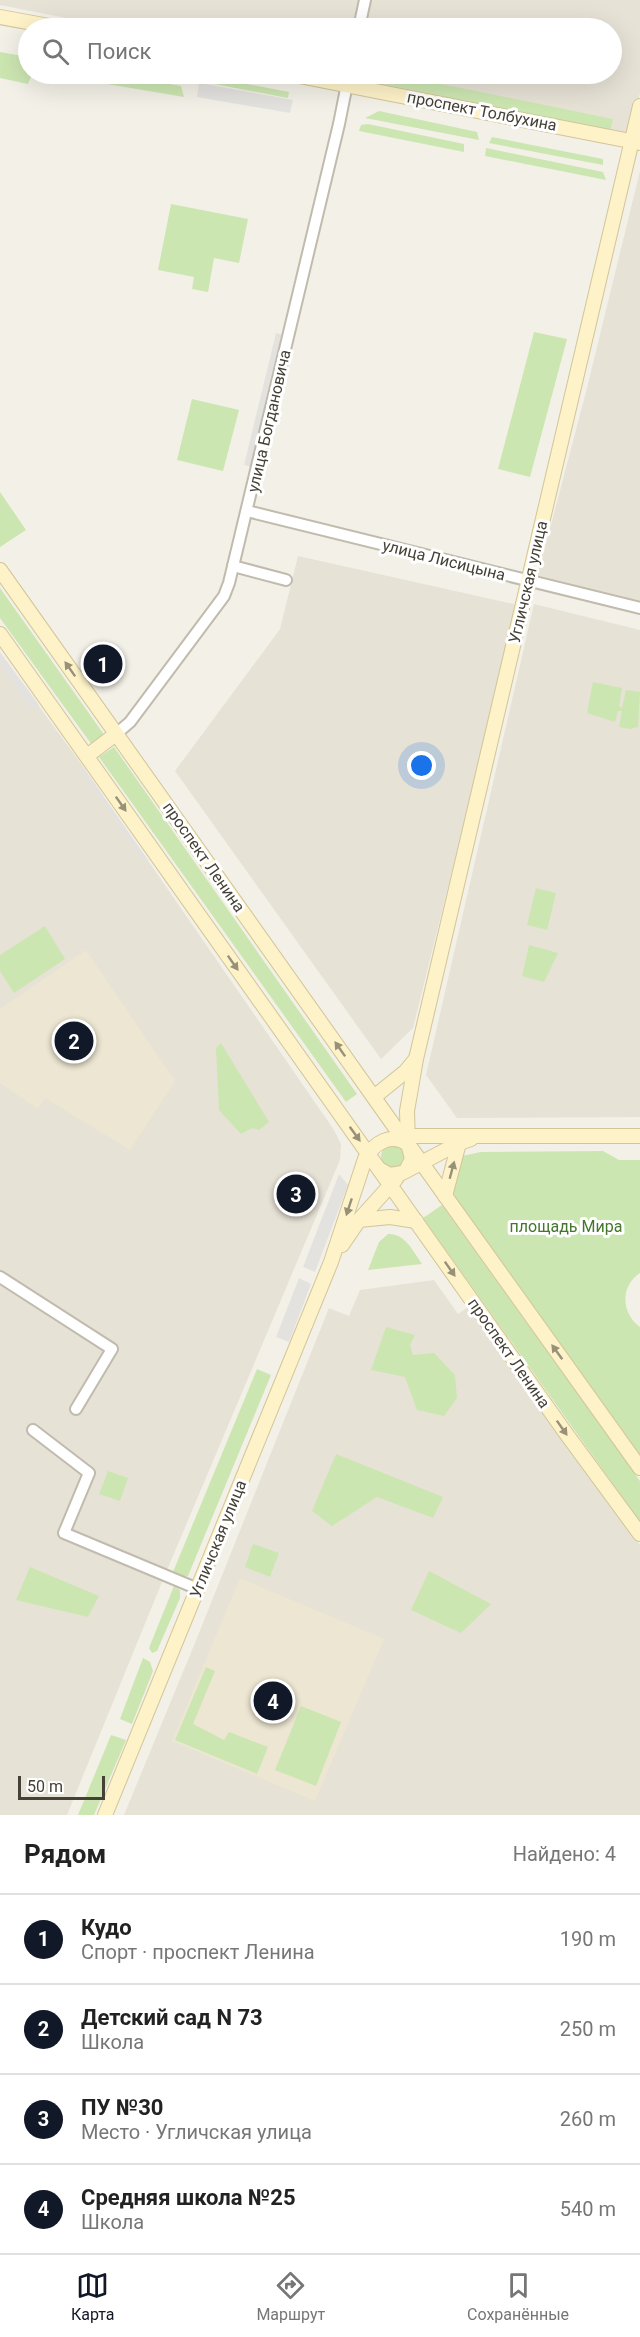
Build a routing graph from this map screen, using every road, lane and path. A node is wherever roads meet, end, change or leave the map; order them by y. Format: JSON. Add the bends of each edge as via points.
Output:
{"nodes":[{"id":1,"x":365,"y":0,"type":"edge"},
{"id":2,"x":0,"y":17,"type":"edge"},
{"id":3,"x":361,"y":18,"type":"edge"},
{"id":4,"x":18,"y":20,"type":"edge"},
{"id":5,"x":347,"y":84,"type":"edge"},
{"id":6,"x":371,"y":84,"type":"edge"},
{"id":7,"x":640,"y":106,"type":"edge"},
{"id":8,"x":636,"y":142,"type":"edge"},
{"id":9,"x":247,"y":511,"type":"junction"},
{"id":10,"x":234,"y":566,"type":"junction"},
{"id":11,"x":0,"y":570,"type":"edge"},
{"id":12,"x":286,"y":580,"type":"dead end"},
{"id":13,"x":529,"y":581,"type":"junction"},
{"id":14,"x":640,"y":608,"type":"edge"},
{"id":15,"x":0,"y":634,"type":"edge"},
{"id":16,"x":116,"y":734,"type":"junction"},
{"id":17,"x":87,"y":756,"type":"junction"},
{"id":18,"x":416,"y":1059,"type":"junction"},
{"id":19,"x":374,"y":1097,"type":"junction"},
{"id":20,"x":640,"y":1136,"type":"edge"},
{"id":21,"x":400,"y":1137,"type":"junction"},
{"id":22,"x":488,"y":1137,"type":"junction"},
{"id":23,"x":459,"y":1143,"type":"junction"},
{"id":24,"x":368,"y":1153,"type":"junction"},
{"id":25,"x":420,"y":1162,"type":"junction"},
{"id":26,"x":379,"y":1168,"type":"junction"},
{"id":27,"x":405,"y":1171,"type":"junction"},
{"id":28,"x":390,"y":1184,"type":"junction"},
{"id":29,"x":445,"y":1196,"type":"junction"},
{"id":30,"x":359,"y":1220,"type":"junction"},
{"id":31,"x":416,"y":1221,"type":"junction"},
{"id":32,"x":331,"y":1262,"type":"junction"},
{"id":33,"x":0,"y":1277,"type":"edge"},
{"id":34,"x":76,"y":1408,"type":"dead end"},
{"id":35,"x":33,"y":1430,"type":"dead end"},
{"id":36,"x":640,"y":1468,"type":"edge"},
{"id":37,"x":640,"y":1534,"type":"edge"},
{"id":38,"x":198,"y":1589,"type":"junction"},
{"id":39,"x":105,"y":1815,"type":"edge"}],
"edges":[{"from":1,"to":3,"type":"street"},
{"from":2,"to":4,"type":"main road"},
{"from":5,"to":9,"type":"street","name":"улица Богдановича"},
{"from":6,"to":8,"type":"main road","name":"проспект Толбухина"},
{"from":7,"to":8,"type":"main road","name":"Угличская улица"},
{"from":8,"to":13,"type":"main road","name":"Угличская улица"},
{"from":9,"to":10,"type":"street","name":"улица Богдановича"},
{"from":9,"to":13,"type":"street","name":"улица Лисицына"},
{"from":10,"to":12,"type":"street"},
{"from":10,"to":16,"type":"street","name":"улица Богдановича","via":[[224,596],[137,713]]},
{"from":16,"to":11,"type":"main road","name":"проспект Ленина","one_way":true},
{"from":13,"to":14,"type":"street","name":"улица Лисицына"},
{"from":13,"to":18,"type":"main road","name":"Угличская улица"},
{"from":15,"to":17,"type":"main road","name":"проспект Ленина"},
{"from":16,"to":17,"type":"main road"},
{"from":19,"to":16,"type":"main road","name":"проспект Ленина","one_way":true},
{"from":17,"to":24,"type":"main road","name":"проспект Ленина","one_way":true},
{"from":18,"to":19,"type":"main road"},
{"from":18,"to":21,"type":"main road","name":"Угличская улица"},
{"from":19,"to":21,"type":"main road","name":"проспект Ленина"},
{"from":20,"to":22,"type":"main road"},
{"from":21,"to":22,"type":"main road"},
{"from":21,"to":24,"type":"main road"},
{"from":21,"to":25,"type":"main road","name":"проспект Ленина"},
{"from":21,"to":26,"type":"main road","via":[[375,1155]]},
{"from":21,"to":27,"type":"main road","via":[[412,1159]]},
{"from":22,"to":23,"type":"main road","name":"Угличская улица"},
{"from":23,"to":25,"type":"main road","name":"Угличская улица"},
{"from":29,"to":23,"type":"main road","one_way":true},
{"from":24,"to":26,"type":"main road","name":"проспект Ленина"},
{"from":24,"to":32,"type":"main road","name":"Угличская улица","one_way":true},
{"from":25,"to":27,"type":"main road","name":"Угличская улица"},
{"from":25,"to":29,"type":"main road","name":"проспект Ленина"},
{"from":26,"to":27,"type":"main road","via":[[390,1174]]},
{"from":26,"to":28,"type":"main road","name":"проспект Ленина"},
{"from":27,"to":28,"type":"main road","name":"Угличская улица"},
{"from":28,"to":30,"type":"main road","name":"Угличская улица"},
{"from":28,"to":31,"type":"main road","name":"проспект Ленина"},
{"from":36,"to":29,"type":"main road","name":"проспект Ленина","one_way":true},
{"from":30,"to":31,"type":"main road","via":[[384,1217]]},
{"from":30,"to":32,"type":"main road","name":"Угличская улица"},
{"from":31,"to":37,"type":"main road","name":"проспект Ленина","one_way":true},
{"from":32,"to":38,"type":"main road","name":"Угличская улица"},
{"from":33,"to":34,"type":"street","via":[[112,1349]]},
{"from":35,"to":38,"type":"street","via":[[89,1473],[64,1533]]},
{"from":38,"to":39,"type":"main road","name":"Угличская улица"}]}
